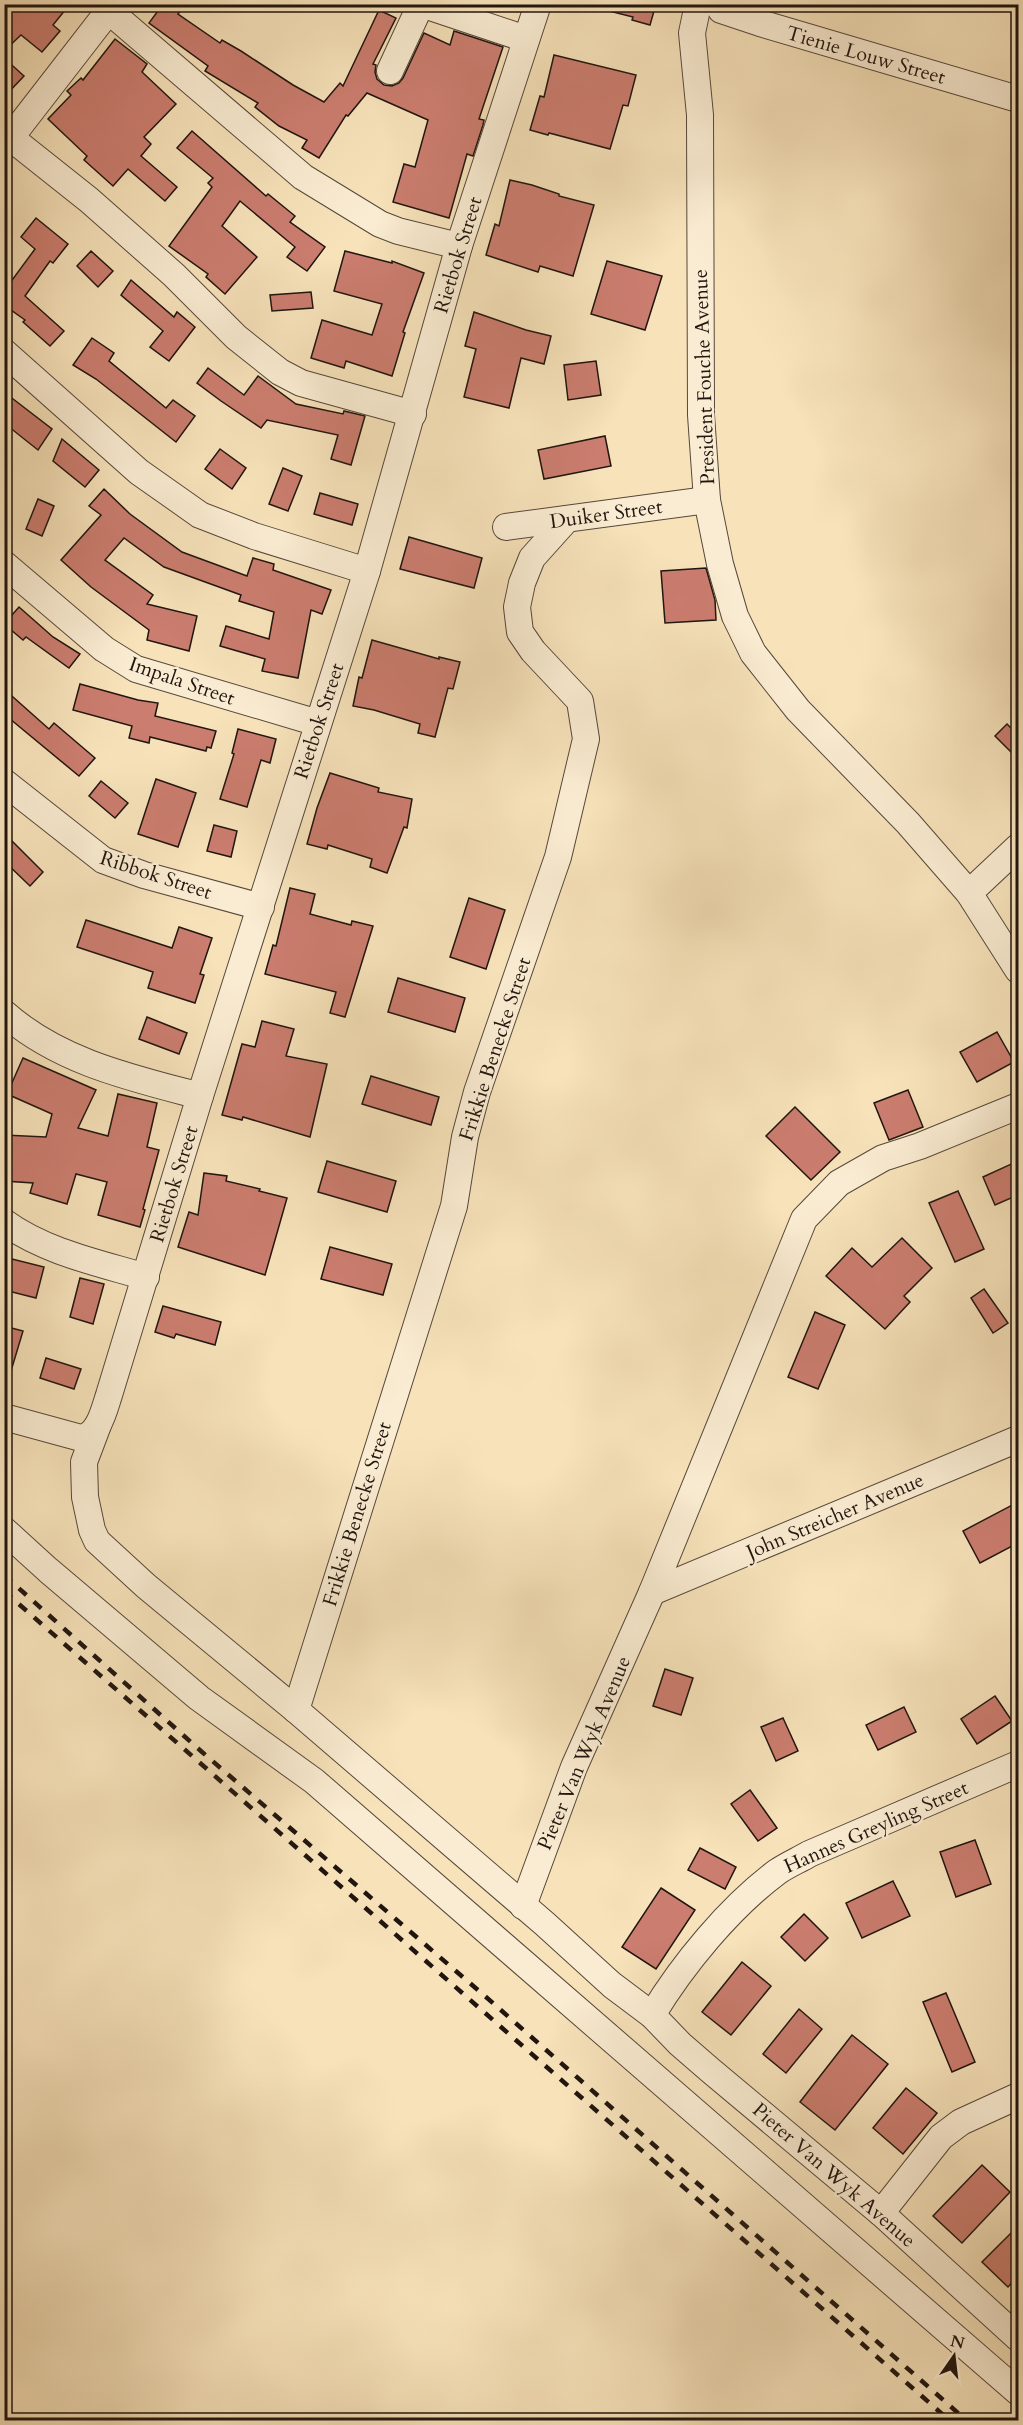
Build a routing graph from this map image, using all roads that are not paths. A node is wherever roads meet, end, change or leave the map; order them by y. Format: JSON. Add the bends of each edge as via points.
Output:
{"nodes":[{"id":1,"x":538,"y":4,"type":"edge"},
{"id":2,"x":698,"y":4,"type":"edge"},
{"id":3,"x":718,"y":4,"type":"edge"},
{"id":4,"x":427,"y":5,"type":"edge"},
{"id":5,"x":112,"y":8,"type":"edge"},
{"id":6,"x":526,"y":39,"type":"junction"},
{"id":7,"x":390,"y":70,"type":"dead end"},
{"id":8,"x":1018,"y":99,"type":"edge"},
{"id":9,"x":8,"y":142,"type":"edge"},
{"id":10,"x":459,"y":246,"type":"junction"},
{"id":11,"x":4,"y":351,"type":"edge"},
{"id":12,"x":413,"y":414,"type":"junction"},
{"id":13,"x":707,"y":500,"type":"junction"},
{"id":14,"x":567,"y":519,"type":"junction"},
{"id":15,"x":506,"y":527,"type":"dead end"},
{"id":16,"x":4,"y":564,"type":"edge"},
{"id":17,"x":367,"y":571,"type":"junction"},
{"id":18,"x":318,"y":723,"type":"junction"},
{"id":19,"x":4,"y":782,"type":"edge"},
{"id":20,"x":1018,"y":847,"type":"edge"},
{"id":21,"x":969,"y":893,"type":"junction"},
{"id":22,"x":261,"y":907,"type":"junction"},
{"id":23,"x":1018,"y":970,"type":"edge"},
{"id":24,"x":4,"y":1013,"type":"edge"},
{"id":25,"x":200,"y":1096,"type":"junction"},
{"id":26,"x":1018,"y":1107,"type":"edge"},
{"id":27,"x":4,"y":1222,"type":"edge"},
{"id":28,"x":146,"y":1277,"type":"junction"},
{"id":29,"x":4,"y":1417,"type":"edge"},
{"id":30,"x":95,"y":1429,"type":"junction"},
{"id":31,"x":1018,"y":1439,"type":"edge"},
{"id":32,"x":4,"y":1530,"type":"edge"},
{"id":33,"x":652,"y":1592,"type":"junction"},
{"id":34,"x":296,"y":1710,"type":"junction"},
{"id":35,"x":1018,"y":1764,"type":"edge"},
{"id":36,"x":523,"y":1906,"type":"junction"},
{"id":37,"x":652,"y":2015,"type":"junction"},
{"id":38,"x":1018,"y":2096,"type":"edge"},
{"id":39,"x":881,"y":2213,"type":"junction"},
{"id":40,"x":1018,"y":2338,"type":"edge"},
{"id":41,"x":1018,"y":2392,"type":"edge"}],
"edges":[{"from":1,"to":6,"type":"street","name":"Rietbok Street"},
{"from":2,"to":13,"type":"street","name":"President Fouche Avenue","via":[[692,33],[700,115],[701,415]]},
{"from":3,"to":8,"type":"street","name":"Tienie Louw Street","via":[[721,10],[760,23]]},
{"from":4,"to":6,"type":"street"},
{"from":4,"to":7,"type":"street"},
{"from":5,"to":9,"type":"street"},
{"from":5,"to":10,"type":"street","via":[[303,177],[380,224]]},
{"from":6,"to":10,"type":"street","name":"Rietbok Street"},
{"from":9,"to":12,"type":"street","via":[[89,200],[174,274],[236,337],[280,372],[311,386]]},
{"from":10,"to":12,"type":"street","name":"Rietbok Street"},
{"from":11,"to":17,"type":"street","via":[[140,471],[200,515]]},
{"from":12,"to":17,"type":"street","name":"Rietbok Street"},
{"from":13,"to":14,"type":"street","name":"Duiker Street"},
{"from":13,"to":21,"type":"street","name":"President Fouche Avenue","via":[[735,616],[753,653],[798,710],[908,823]]},
{"from":14,"to":15,"type":"street","name":"Duiker Street"},
{"from":14,"to":34,"type":"street","name":"Frikkie Benecke Street","via":[[532,558],[522,583],[518,615],[520,632],[533,651],[580,701],[586,739],[558,857],[477,1092],[454,1206]]},
{"from":16,"to":18,"type":"street","name":"Impala Street","via":[[104,650],[136,669]]},
{"from":17,"to":18,"type":"street","name":"Rietbok Street"},
{"from":18,"to":22,"type":"street","name":"Rietbok Street"},
{"from":19,"to":22,"type":"street","name":"Ribbok Street","via":[[103,860]]},
{"from":20,"to":21,"type":"street"},
{"from":21,"to":23,"type":"street","name":"President Fouche Avenue"},
{"from":22,"to":25,"type":"street","name":"Rietbok Street"},
{"from":24,"to":25,"type":"street","via":[[54,1049]]},
{"from":25,"to":28,"type":"street","name":"Rietbok Street"},
{"from":26,"to":33,"type":"street","name":"Pieter Van Wyk Avenue","via":[[883,1158],[839,1183],[804,1219]]},
{"from":27,"to":28,"type":"street","via":[[40,1243]]},
{"from":28,"to":30,"type":"street","name":"Rietbok Street"},
{"from":29,"to":30,"type":"street","via":[[81,1438]]},
{"from":30,"to":34,"type":"street","name":"Rietbok Street","via":[[84,1462],[85,1497],[97,1541]]},
{"from":31,"to":33,"type":"street","name":"John Streicher Avenue"},
{"from":32,"to":41,"type":"street","via":[[199,1698],[314,1781]]},
{"from":33,"to":36,"type":"street","name":"Pieter Van Wyk Avenue","via":[[574,1767]]},
{"from":34,"to":36,"type":"street","name":"Rietbok Street"},
{"from":35,"to":37,"type":"street","name":"Hannes Greyling Street","via":[[778,1871],[681,1970]]},
{"from":36,"to":37,"type":"street","name":"Pieter Van Wyk Avenue"},
{"from":37,"to":39,"type":"street","name":"Pieter Van Wyk Avenue","via":[[710,2070]]},
{"from":38,"to":39,"type":"street","via":[[960,2122],[941,2137]]},
{"from":39,"to":40,"type":"street","name":"Pieter Van Wyk Avenue"}]}
